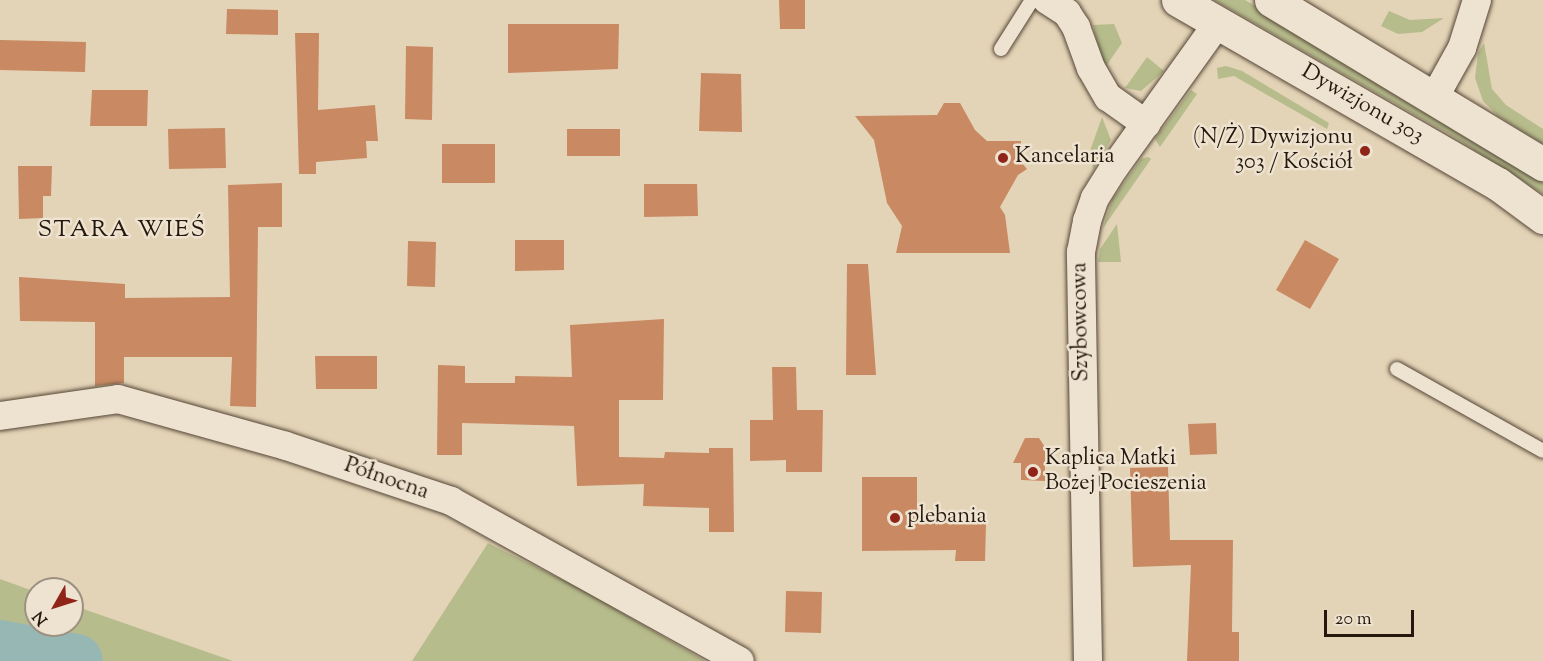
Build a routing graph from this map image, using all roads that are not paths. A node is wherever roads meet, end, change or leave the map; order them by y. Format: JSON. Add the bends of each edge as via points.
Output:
{"nodes":[{"id":1,"x":1032,"y":0,"type":"edge"},
{"id":2,"x":1047,"y":0,"type":"edge"},
{"id":3,"x":1178,"y":0,"type":"edge"},
{"id":4,"x":1271,"y":0,"type":"edge"},
{"id":5,"x":1477,"y":0,"type":"edge"},
{"id":6,"x":1218,"y":23,"type":"junction"},
{"id":7,"x":1001,"y":49,"type":"dead end"},
{"id":8,"x":1432,"y":100,"type":"junction"},
{"id":9,"x":1146,"y":124,"type":"junction"},
{"id":10,"x":1543,"y":164,"type":"edge"},
{"id":11,"x":1543,"y":217,"type":"edge"},
{"id":12,"x":1397,"y":369,"type":"dead end"},
{"id":13,"x":0,"y":416,"type":"edge"},
{"id":14,"x":1543,"y":451,"type":"edge"},
{"id":15,"x":740,"y":661,"type":"edge"},
{"id":16,"x":1088,"y":661,"type":"edge"}],
"edges":[{"from":1,"to":7,"type":"lane"},
{"from":2,"to":9,"type":"street","via":[[1066,13],[1076,27],[1091,68],[1108,98]]},
{"from":3,"to":6,"type":"main road","name":"Dywizjonu 303"},
{"from":4,"to":8,"type":"main road","name":"Dywizjonu 303"},
{"from":5,"to":8,"type":"street","via":[[1462,48]]},
{"from":6,"to":9,"type":"street","name":"Szybowcowa"},
{"from":6,"to":11,"type":"main road","name":"Dywizjonu 303","via":[[1498,184]]},
{"from":8,"to":10,"type":"main road","name":"Dywizjonu 303"},
{"from":9,"to":16,"type":"street","name":"Szybowcowa","via":[[1095,198],[1081,252]]},
{"from":12,"to":14,"type":"lane"},
{"from":13,"to":15,"type":"street","name":"Północna","via":[[118,399],[297,450],[451,501]]}]}
